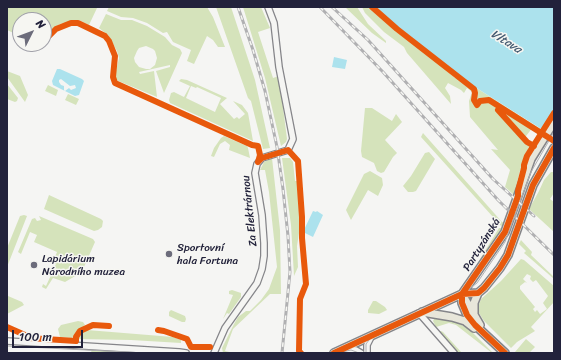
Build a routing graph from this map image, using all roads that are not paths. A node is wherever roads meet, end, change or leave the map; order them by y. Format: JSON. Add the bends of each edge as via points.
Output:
{"nodes":[{"id":1,"x":268,"y":7,"type":"edge"},
{"id":2,"x":554,"y":122,"type":"edge"},
{"id":3,"x":553,"y":150,"type":"edge"},
{"id":4,"x":478,"y":293,"type":"junction"},
{"id":5,"x":462,"y":294,"type":"junction"},
{"id":6,"x":421,"y":313,"type":"junction"},
{"id":7,"x":474,"y":316,"type":"junction"},
{"id":8,"x":488,"y":336,"type":"junction"},
{"id":9,"x":371,"y":337,"type":"junction"},
{"id":10,"x":7,"y":341,"type":"edge"},
{"id":11,"x":344,"y":349,"type":"junction"},
{"id":12,"x":186,"y":353,"type":"edge"},
{"id":13,"x":214,"y":353,"type":"edge"},
{"id":14,"x":334,"y":353,"type":"edge"},
{"id":15,"x":361,"y":353,"type":"edge"},
{"id":16,"x":367,"y":353,"type":"edge"},
{"id":17,"x":454,"y":353,"type":"edge"},
{"id":18,"x":505,"y":353,"type":"edge"}],
"edges":[{"from":1,"to":13,"type":"street","name":"Za Elektrárnou","via":[[274,23],[293,142],[286,151],[262,158],[257,164],[255,173],[264,243],[262,269],[257,283],[225,328]]},
{"from":2,"to":5,"type":"main road","name":"Partyzánská","via":[[531,159],[505,232]]},
{"from":3,"to":4,"type":"main road","name":"Partyzánská","via":[[533,186],[508,255]]},
{"from":4,"to":5,"type":"main road"},
{"from":4,"to":7,"type":"main road"},
{"from":5,"to":6,"type":"main road"},
{"from":5,"to":7,"type":"main road"},
{"from":5,"to":8,"type":"main road","via":[[462,303],[467,315]]},
{"from":6,"to":8,"type":"main road","via":[[452,317]]},
{"from":6,"to":9,"type":"main road"},
{"from":6,"to":17,"type":"street"},
{"from":7,"to":8,"type":"main road"},
{"from":8,"to":18,"type":"main road"},
{"from":9,"to":11,"type":"main road"},
{"from":9,"to":16,"type":"street"},
{"from":10,"to":12,"type":"street"},
{"from":11,"to":14,"type":"main road"},
{"from":11,"to":15,"type":"street","via":[[350,348]]}]}
